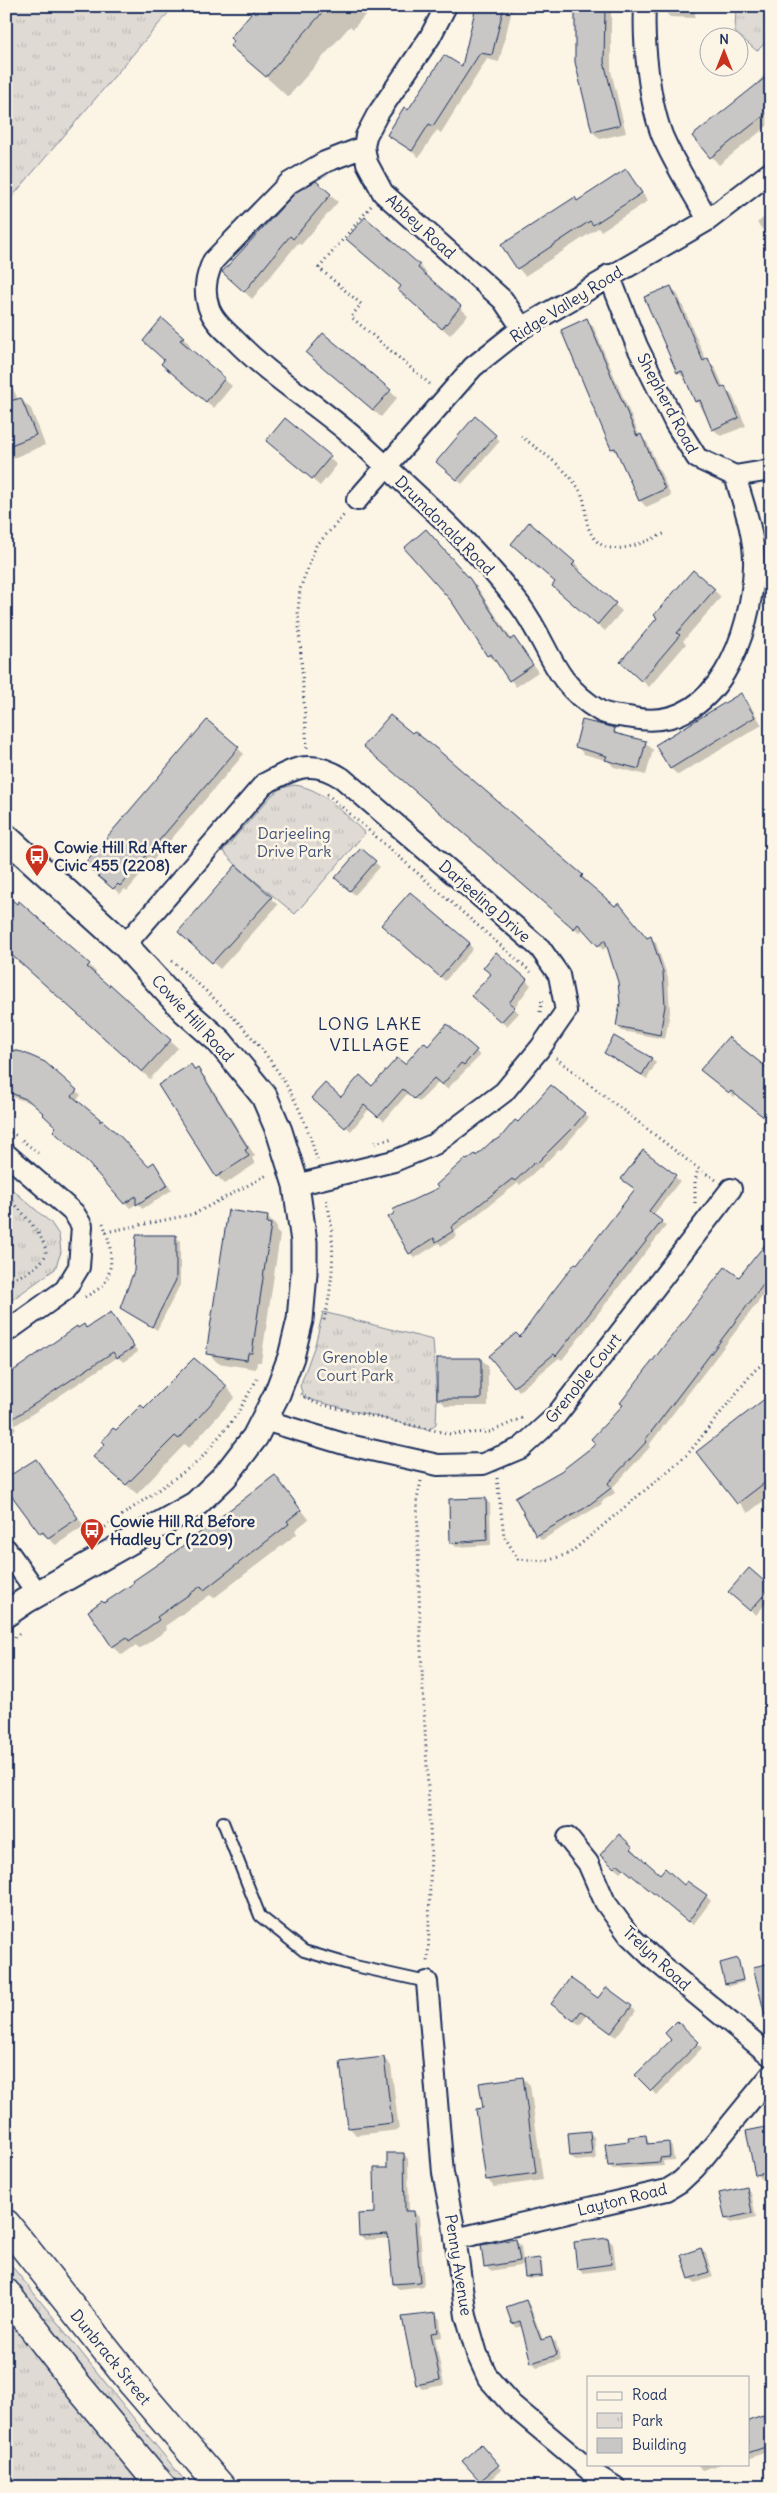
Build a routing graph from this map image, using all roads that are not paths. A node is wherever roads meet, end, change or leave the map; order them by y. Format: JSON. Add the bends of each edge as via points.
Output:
{"nodes":[{"id":1,"x":446,"y":6,"type":"edge"},
{"id":2,"x":645,"y":6,"type":"edge"},
{"id":3,"x":364,"y":147,"type":"junction"},
{"id":4,"x":771,"y":172,"type":"edge"},
{"id":5,"x":708,"y":220,"type":"junction"},
{"id":6,"x":609,"y":276,"type":"junction"},
{"id":7,"x":522,"y":328,"type":"junction"},
{"id":8,"x":386,"y":467,"type":"junction"},
{"id":9,"x":771,"y":470,"type":"edge"},
{"id":10,"x":735,"y":476,"type":"junction"},
{"id":11,"x":357,"y":500,"type":"road end"},
{"id":12,"x":6,"y":837,"type":"edge"},
{"id":13,"x":128,"y":941,"type":"junction"},
{"id":14,"x":6,"y":1154,"type":"edge"},
{"id":15,"x":296,"y":1185,"type":"junction"},
{"id":16,"x":731,"y":1189,"type":"road end"},
{"id":17,"x":6,"y":1332,"type":"edge"},
{"id":18,"x":264,"y":1420,"type":"junction"},
{"id":19,"x":6,"y":1549,"type":"edge"},
{"id":20,"x":38,"y":1594,"type":"junction"},
{"id":21,"x":6,"y":1614,"type":"edge"},
{"id":22,"x":223,"y":1822,"type":"dead end"},
{"id":23,"x":568,"y":1838,"type":"dead end"},
{"id":24,"x":427,"y":1982,"type":"joint"},
{"id":25,"x":771,"y":2056,"type":"edge"},
{"id":26,"x":771,"y":2075,"type":"edge"},
{"id":27,"x":6,"y":2224,"type":"edge"},
{"id":28,"x":455,"y":2239,"type":"junction"},
{"id":29,"x":6,"y":2294,"type":"edge"},
{"id":30,"x":162,"y":2487,"type":"edge"},
{"id":31,"x":221,"y":2487,"type":"edge"},
{"id":32,"x":615,"y":2487,"type":"edge"}],
"edges":[{"from":1,"to":3,"type":"street","via":[[430,37],[380,110],[366,136]]},
{"from":2,"to":5,"type":"street","via":[[649,80],[662,134]]},
{"from":3,"to":7,"type":"street","name":"Abbey Road","via":[[370,171],[383,193],[503,300]]},
{"from":3,"to":8,"type":"street","name":"Drumdonald Road","via":[[325,162],[289,183],[213,261],[206,276],[206,296],[210,311],[241,347],[354,437]]},
{"from":4,"to":5,"type":"street","name":"Ridge Valley Road"},
{"from":5,"to":6,"type":"street","name":"Ridge Valley Road"},
{"from":6,"to":7,"type":"street","name":"Ridge Valley Road"},
{"from":6,"to":10,"type":"street","name":"Shepherd Road","via":[[637,346],[675,423],[697,458]]},
{"from":7,"to":8,"type":"street","name":"Ridge Valley Road","via":[[473,367]]},
{"from":8,"to":10,"type":"street","name":"Drumdonald Road","via":[[476,551],[521,607],[564,682],[603,713],[650,722],[677,717],[710,694],[726,673],[744,630],[751,600],[754,540]]},
{"from":8,"to":11,"type":"street","name":"Ridge Valley Road"},
{"from":9,"to":10,"type":"street"},
{"from":12,"to":13,"type":"street","name":"Cowie Hill Road"},
{"from":13,"to":15,"type":"street","name":"Cowie Hill Road","via":[[185,1011],[219,1041],[264,1096]]},
{"from":13,"to":15,"type":"street","name":"Darjeeling Drive","via":[[264,784],[308,766],[326,768],[342,778],[540,948],[560,976],[566,1011],[504,1092],[435,1144],[394,1161]]},
{"from":14,"to":17,"type":"street","via":[[74,1213],[82,1226],[79,1266],[65,1290]]},
{"from":15,"to":18,"type":"street","name":"Cowie Hill Road","via":[[304,1242],[300,1320],[291,1358]]},
{"from":16,"to":18,"type":"street","name":"Grenoble Court","via":[[556,1417],[520,1448],[484,1464],[438,1465],[344,1444]]},
{"from":18,"to":20,"type":"street","name":"Cowie Hill Road","via":[[225,1476],[196,1504]]},
{"from":19,"to":20,"type":"street"},
{"from":20,"to":21,"type":"street","name":"Cowie Hill Road"},
{"from":22,"to":24,"type":"lane","via":[[260,1916],[304,1951]]},
{"from":23,"to":25,"type":"street","name":"Trelyn Road","via":[[588,1863],[604,1902],[629,1935]]},
{"from":24,"to":28,"type":"street","name":"Penny Avenue","via":[[443,2174]]},
{"from":26,"to":28,"type":"street","name":"Layton Road","via":[[695,2168],[667,2190]]},
{"from":27,"to":31,"type":"main road","name":"Dunbrack Street","via":[[132,2384]]},
{"from":28,"to":32,"type":"street","name":"Penny Avenue","via":[[466,2316],[488,2378],[512,2405],[594,2474]]},
{"from":29,"to":30,"type":"main road"}]}
